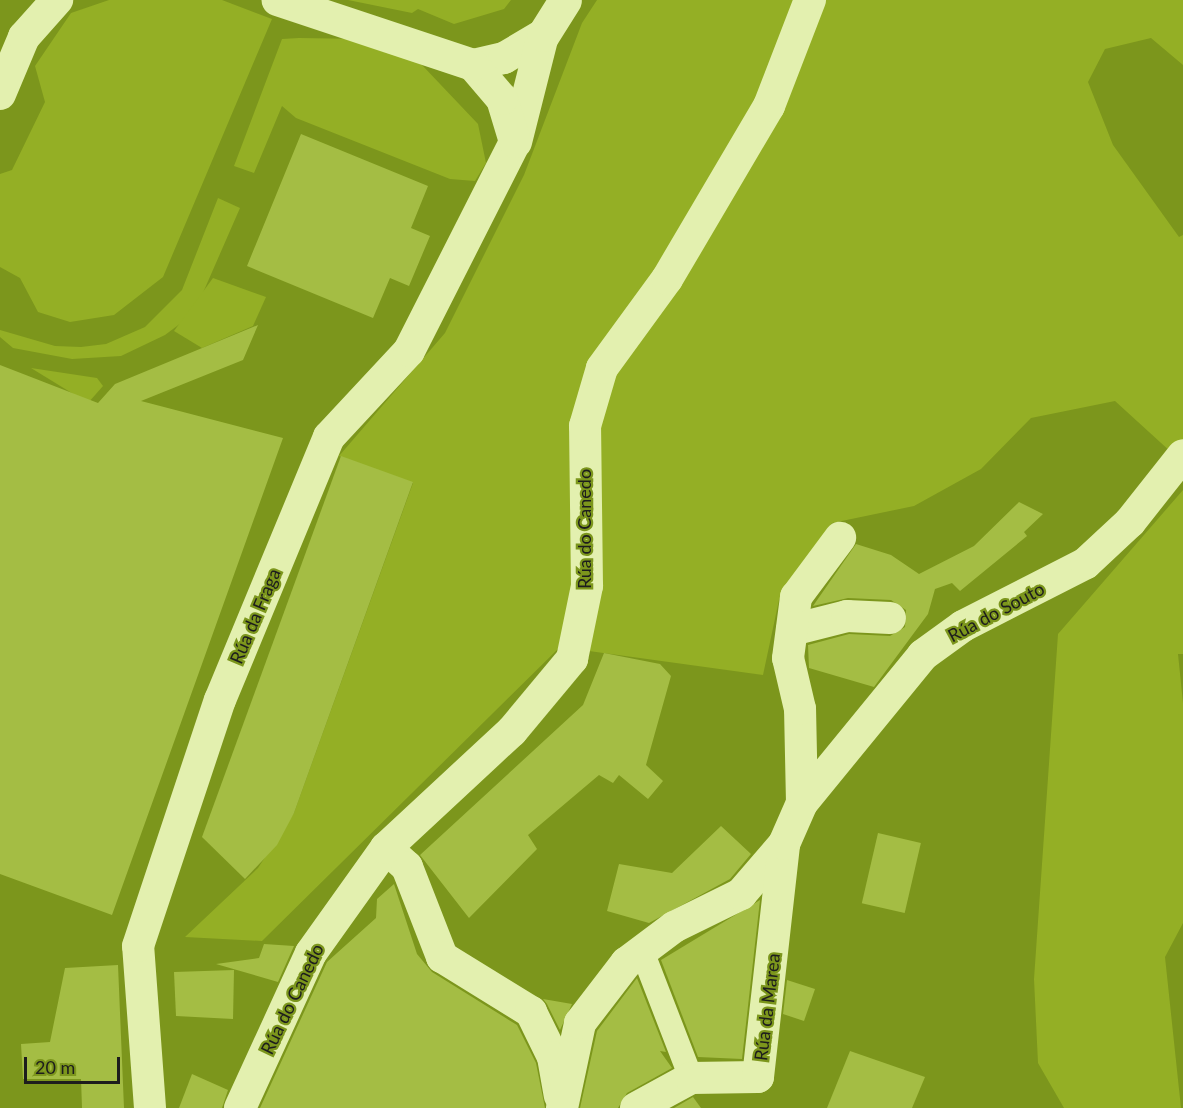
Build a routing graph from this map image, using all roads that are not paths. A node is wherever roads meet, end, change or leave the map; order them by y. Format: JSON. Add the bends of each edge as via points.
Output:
{"nodes":[{"id":1,"x":57,"y":0,"type":"edge"},
{"id":2,"x":278,"y":0,"type":"edge"},
{"id":3,"x":565,"y":0,"type":"edge"},
{"id":4,"x":810,"y":0,"type":"edge"},
{"id":5,"x":543,"y":35,"type":"junction"},
{"id":6,"x":432,"y":50,"type":"junction"},
{"id":7,"x":472,"y":65,"type":"junction"},
{"id":8,"x":0,"y":94,"type":"edge"},
{"id":9,"x":516,"y":142,"type":"junction"},
{"id":10,"x":500,"y":171,"type":"junction"},
{"id":11,"x":1183,"y":455,"type":"edge"},
{"id":12,"x":840,"y":538,"type":"dead end"},
{"id":13,"x":890,"y":618,"type":"dead end"},
{"id":14,"x":792,"y":630,"type":"junction"},
{"id":15,"x":802,"y":803,"type":"junction"},
{"id":16,"x":784,"y":844,"type":"junction"},
{"id":17,"x":386,"y":849,"type":"junction"},
{"id":18,"x":642,"y":951,"type":"junction"},
{"id":19,"x":691,"y":1078,"type":"junction"},
{"id":20,"x":150,"y":1108,"type":"edge"},
{"id":21,"x":240,"y":1108,"type":"edge"},
{"id":22,"x":562,"y":1108,"type":"edge"},
{"id":23,"x":636,"y":1108,"type":"edge"}],
"edges":[{"from":1,"to":8,"type":"street","via":[[24,37]]},
{"from":2,"to":6,"type":"street"},
{"from":3,"to":5,"type":"street"},
{"from":4,"to":17,"type":"street","name":"Rúa do Canedo","via":[[769,106],[667,279],[602,368],[585,426],[586,586],[572,659],[512,731]]},
{"from":5,"to":7,"type":"street","via":[[504,58]]},
{"from":5,"to":9,"type":"street","name":"Rúa da Fraga"},
{"from":6,"to":7,"type":"street"},
{"from":6,"to":10,"type":"street","via":[[491,114]]},
{"from":7,"to":9,"type":"street","via":[[502,99]]},
{"from":9,"to":10,"type":"street","name":"Rúa da Fraga"},
{"from":10,"to":20,"type":"street","name":"Rúa da Fraga","via":[[408,351],[329,437],[220,700],[138,946]]},
{"from":11,"to":15,"type":"street","name":"Rúa do Souto","via":[[1130,522],[1086,563],[963,626],[923,655]]},
{"from":12,"to":14,"type":"street","via":[[796,597]]},
{"from":13,"to":14,"type":"street","via":[[847,616]]},
{"from":14,"to":15,"type":"street","via":[[788,658],[800,709]]},
{"from":15,"to":16,"type":"street","name":"Rúa do Souto"},
{"from":16,"to":18,"type":"street","via":[[741,894],[674,927]]},
{"from":16,"to":19,"type":"street","name":"Rúa da Marea","via":[[758,1077]]},
{"from":17,"to":21,"type":"street","name":"Rúa do Canedo","via":[[311,954]]},
{"from":17,"to":22,"type":"street","via":[[407,867],[442,957],[531,1012],[553,1057]]},
{"from":18,"to":19,"type":"street"},
{"from":18,"to":22,"type":"street","via":[[626,963],[580,1023]]},
{"from":19,"to":23,"type":"street","name":"Rúa da Marea"}]}
